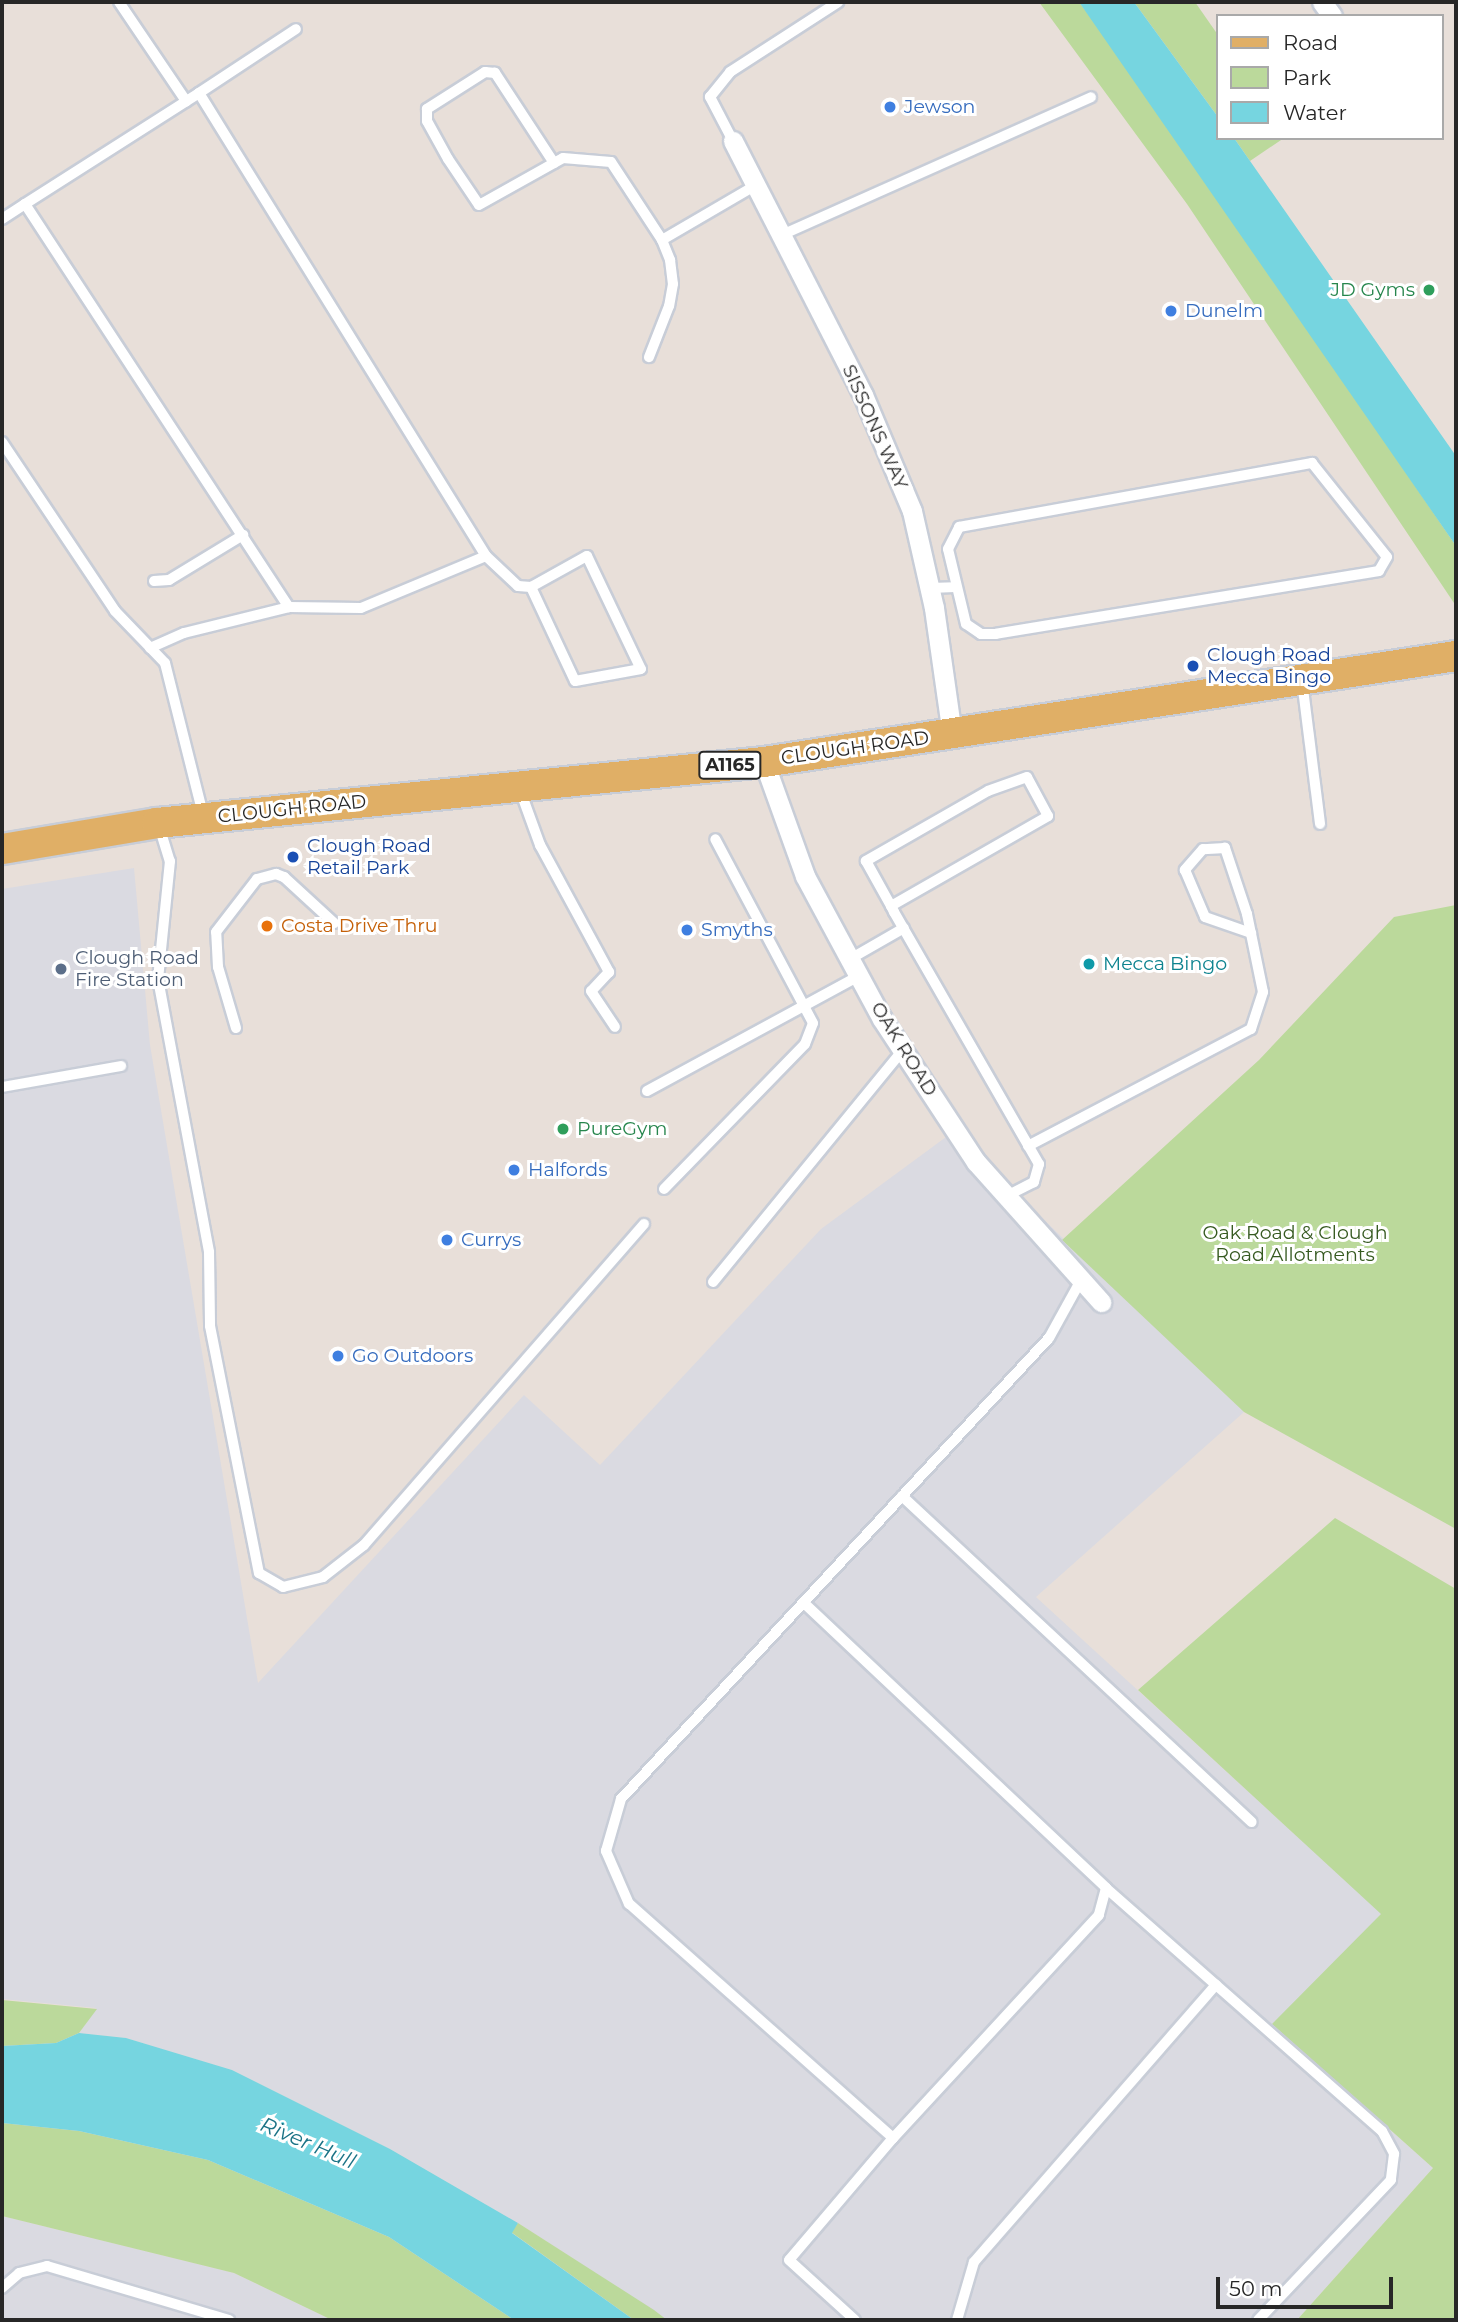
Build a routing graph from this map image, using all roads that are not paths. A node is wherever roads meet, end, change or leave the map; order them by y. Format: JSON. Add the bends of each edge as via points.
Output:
{"nodes":[{"id":1,"x":119,"y":2,"type":"edge"},
{"id":2,"x":838,"y":2,"type":"edge"},
{"id":3,"x":296,"y":29,"type":"dead end"},
{"id":4,"x":199,"y":93,"type":"junction"},
{"id":5,"x":1091,"y":97,"type":"dead end"},
{"id":6,"x":186,"y":101,"type":"junction"},
{"id":7,"x":733,"y":141,"type":"joint"},
{"id":8,"x":554,"y":163,"type":"junction"},
{"id":9,"x":755,"y":185,"type":"junction"},
{"id":10,"x":25,"y":204,"type":"junction"},
{"id":11,"x":2,"y":219,"type":"edge"},
{"id":12,"x":784,"y":234,"type":"junction"},
{"id":13,"x":662,"y":240,"type":"junction"},
{"id":14,"x":649,"y":357,"type":"dead end"},
{"id":15,"x":2,"y":442,"type":"edge"},
{"id":16,"x":243,"y":535,"type":"junction"},
{"id":17,"x":486,"y":556,"type":"junction"},
{"id":18,"x":154,"y":581,"type":"dead end"},
{"id":19,"x":531,"y":587,"type":"junction"},
{"id":20,"x":930,"y":587,"type":"junction"},
{"id":21,"x":955,"y":587,"type":"junction"},
{"id":22,"x":289,"y":607,"type":"junction"},
{"id":23,"x":150,"y":649,"type":"junction"},
{"id":24,"x":1456,"y":656,"type":"edge"},
{"id":25,"x":1302,"y":681,"type":"junction"},
{"id":26,"x":952,"y":734,"type":"junction"},
{"id":27,"x":764,"y":762,"type":"junction"},
{"id":28,"x":518,"y":786,"type":"junction"},
{"id":29,"x":204,"y":818,"type":"junction"},
{"id":30,"x":158,"y":823,"type":"junction"},
{"id":31,"x":1320,"y":824,"type":"dead end"},
{"id":32,"x":715,"y":839,"type":"dead end"},
{"id":33,"x":2,"y":849,"type":"edge"},
{"id":34,"x":891,"y":906,"type":"junction"},
{"id":35,"x":334,"y":923,"type":"dead end"},
{"id":36,"x":904,"y":928,"type":"junction"},
{"id":37,"x":1251,"y":933,"type":"junction"},
{"id":38,"x":855,"y":967,"type":"junction"},
{"id":39,"x":806,"y":1003,"type":"junction"},
{"id":40,"x":615,"y":1027,"type":"dead end"},
{"id":41,"x":236,"y":1028,"type":"dead end"},
{"id":42,"x":903,"y":1050,"type":"junction"},
{"id":43,"x":121,"y":1066,"type":"dead end"},
{"id":44,"x":2,"y":1087,"type":"edge"},
{"id":45,"x":647,"y":1091,"type":"dead end"},
{"id":46,"x":1028,"y":1146,"type":"junction"},
{"id":47,"x":664,"y":1189,"type":"dead end"},
{"id":48,"x":1007,"y":1196,"type":"junction"},
{"id":49,"x":643,"y":1224,"type":"dead end"},
{"id":50,"x":1081,"y":1279,"type":"junction"},
{"id":51,"x":713,"y":1282,"type":"dead end"},
{"id":52,"x":1101,"y":1302,"type":"dead end"},
{"id":53,"x":902,"y":1496,"type":"junction"},
{"id":54,"x":804,"y":1603,"type":"junction"},
{"id":55,"x":1252,"y":1822,"type":"dead end"},
{"id":56,"x":1106,"y":1888,"type":"junction"},
{"id":57,"x":1216,"y":1985,"type":"junction"},
{"id":58,"x":893,"y":2138,"type":"junction"},
{"id":59,"x":2,"y":2288,"type":"edge"},
{"id":60,"x":229,"y":2320,"type":"edge"},
{"id":61,"x":855,"y":2320,"type":"edge"},
{"id":62,"x":957,"y":2320,"type":"edge"},
{"id":63,"x":1258,"y":2320,"type":"edge"}],
"edges":[{"from":1,"to":6,"type":"lane"},
{"from":2,"to":7,"type":"lane","via":[[730,72],[710,97]]},
{"from":3,"to":4,"type":"lane"},
{"from":4,"to":6,"type":"lane"},
{"from":4,"to":17,"type":"lane"},
{"from":5,"to":12,"type":"lane"},
{"from":6,"to":10,"type":"lane"},
{"from":7,"to":9,"type":"street","name":"SISSONS WAY"},
{"from":8,"to":8,"type":"lane","via":[[495,73],[485,72],[427,109],[427,121],[479,205]]},
{"from":8,"to":13,"type":"lane","via":[[563,158],[611,162]]},
{"from":9,"to":12,"type":"street","name":"SISSONS WAY"},
{"from":9,"to":13,"type":"lane"},
{"from":10,"to":11,"type":"lane"},
{"from":10,"to":16,"type":"lane"},
{"from":12,"to":20,"type":"street","name":"SISSONS WAY","via":[[863,395],[912,511]]},
{"from":13,"to":14,"type":"lane","via":[[673,284],[665,321]]},
{"from":15,"to":23,"type":"lane","via":[[115,611]]},
{"from":16,"to":18,"type":"lane","via":[[169,580]]},
{"from":16,"to":22,"type":"lane"},
{"from":17,"to":19,"type":"lane","via":[[518,586]]},
{"from":17,"to":22,"type":"lane","via":[[361,608]]},
{"from":19,"to":19,"type":"lane","via":[[587,555],[641,669],[575,681]]},
{"from":20,"to":21,"type":"lane"},
{"from":20,"to":26,"type":"street","name":"SISSONS WAY"},
{"from":21,"to":21,"type":"lane","via":[[948,549],[959,527],[1312,463],[1387,557],[1379,571],[996,634],[981,634],[966,624]]},
{"from":22,"to":23,"type":"lane","via":[[184,634]]},
{"from":23,"to":29,"type":"lane","via":[[165,663]]},
{"from":24,"to":25,"type":"main road","name":"CLOUGH ROAD","number":"A1165"},
{"from":25,"to":26,"type":"main road","name":"CLOUGH ROAD","number":"A1165"},
{"from":25,"to":31,"type":"lane"},
{"from":26,"to":27,"type":"main road","name":"CLOUGH ROAD","number":"A1165"},
{"from":27,"to":28,"type":"main road","name":"CLOUGH ROAD","number":"A1165"},
{"from":27,"to":38,"type":"street","name":"OAK ROAD","via":[[805,876]]},
{"from":28,"to":29,"type":"main road","name":"CLOUGH ROAD","number":"A1165"},
{"from":28,"to":40,"type":"lane","via":[[540,845],[609,972],[591,991]]},
{"from":29,"to":30,"type":"main road","name":"CLOUGH ROAD","number":"A1165"},
{"from":30,"to":33,"type":"main road","name":"CLOUGH ROAD","number":"A1165"},
{"from":30,"to":49,"type":"lane","via":[[170,861],[158,979],[209,1252],[211,1326],[259,1573],[283,1587],[323,1577],[364,1545]]},
{"from":32,"to":39,"type":"lane"},
{"from":34,"to":34,"type":"lane","via":[[866,861],[988,791],[1027,777],[1048,816]]},
{"from":34,"to":36,"type":"lane"},
{"from":35,"to":41,"type":"lane","via":[[284,877],[276,874],[257,879],[216,932],[218,967]]},
{"from":36,"to":38,"type":"lane"},
{"from":36,"to":46,"type":"lane"},
{"from":37,"to":37,"type":"lane","via":[[1224,848],[1203,849],[1185,870],[1205,917]]},
{"from":37,"to":46,"type":"lane","via":[[1263,992],[1251,1029]]},
{"from":38,"to":39,"type":"lane"},
{"from":38,"to":42,"type":"street","name":"OAK ROAD"},
{"from":39,"to":45,"type":"lane"},
{"from":39,"to":47,"type":"lane","via":[[813,1023],[805,1044]]},
{"from":42,"to":48,"type":"street","name":"OAK ROAD","via":[[976,1162]]},
{"from":42,"to":51,"type":"lane"},
{"from":43,"to":44,"type":"lane"},
{"from":46,"to":48,"type":"lane","via":[[1039,1164],[1034,1182]]},
{"from":48,"to":50,"type":"street","name":"OAK ROAD"},
{"from":50,"to":52,"type":"street","name":"OAK ROAD"},
{"from":50,"to":53,"type":"lane","via":[[1049,1338]]},
{"from":53,"to":54,"type":"lane"},
{"from":53,"to":55,"type":"lane"},
{"from":54,"to":56,"type":"lane"},
{"from":54,"to":58,"type":"lane","via":[[621,1799],[606,1851],[629,1904]]},
{"from":56,"to":57,"type":"lane"},
{"from":56,"to":58,"type":"lane","via":[[1099,1915]]},
{"from":57,"to":62,"type":"lane","via":[[974,2262]]},
{"from":57,"to":63,"type":"lane","via":[[1382,2132],[1394,2154],[1391,2180]]},
{"from":58,"to":61,"type":"lane","via":[[789,2260]]},
{"from":59,"to":60,"type":"lane","via":[[19,2273],[47,2266]]}]}
